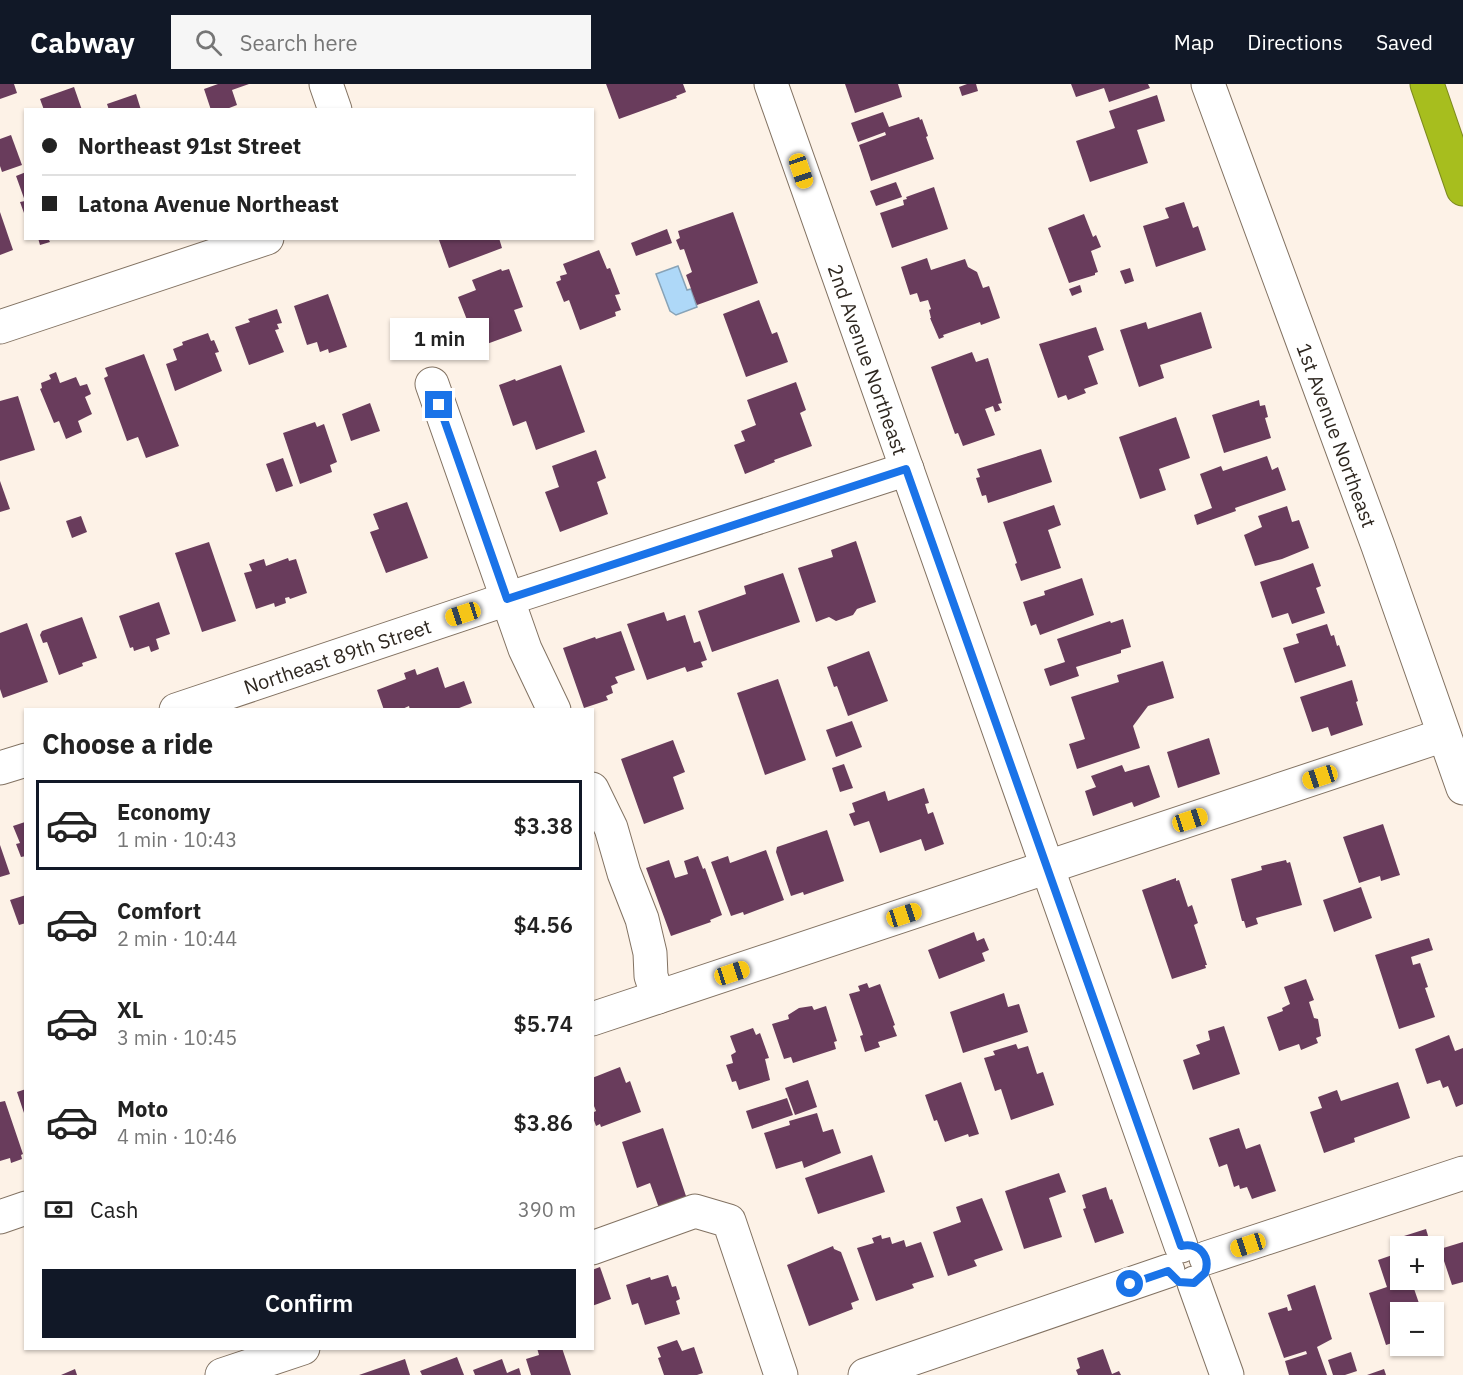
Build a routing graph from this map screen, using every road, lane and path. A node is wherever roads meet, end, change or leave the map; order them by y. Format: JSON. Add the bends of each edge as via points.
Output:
{"nodes":[{"id":1,"x":326,"y":84,"type":"edge"},
{"id":2,"x":771,"y":84,"type":"edge"},
{"id":3,"x":1208,"y":84,"type":"edge"},
{"id":4,"x":1427,"y":84,"type":"edge"},
{"id":5,"x":334,"y":108,"type":"edge"},
{"id":6,"x":1463,"y":189,"type":"edge"},
{"id":7,"x":261,"y":240,"type":"edge"},
{"id":8,"x":0,"y":327,"type":"edge"},
{"id":9,"x":432,"y":384,"type":"dead end"},
{"id":10,"x":906,"y":469,"type":"junction"},
{"id":11,"x":507,"y":599,"type":"junction"},
{"id":12,"x":182,"y":708,"type":"edge"},
{"id":13,"x":553,"y":708,"type":"edge"},
{"id":14,"x":1444,"y":735,"type":"junction"},
{"id":15,"x":24,"y":761,"type":"edge"},
{"id":16,"x":0,"y":768,"type":"edge"},
{"id":17,"x":1463,"y":788,"type":"edge"},
{"id":18,"x":594,"y":793,"type":"edge"},
{"id":19,"x":1048,"y":867,"type":"junction"},
{"id":20,"x":658,"y":997,"type":"junction"},
{"id":21,"x":594,"y":1018,"type":"edge"},
{"id":22,"x":1463,"y":1173,"type":"edge"},
{"id":23,"x":24,"y":1209,"type":"edge"},
{"id":24,"x":0,"y":1216,"type":"edge"},
{"id":25,"x":594,"y":1247,"type":"edge"},
{"id":26,"x":1187,"y":1265,"type":"junction"},
{"id":27,"x":297,"y":1350,"type":"edge"},
{"id":28,"x":222,"y":1375,"type":"edge"},
{"id":29,"x":781,"y":1375,"type":"edge"},
{"id":30,"x":865,"y":1375,"type":"edge"},
{"id":31,"x":1227,"y":1375,"type":"edge"}],
"edges":[{"from":1,"to":5,"type":"street"},
{"from":2,"to":10,"type":"street","name":"2nd Avenue Northeast"},
{"from":3,"to":14,"type":"street","name":"1st Avenue Northeast"},
{"from":4,"to":6,"type":"highway"},
{"from":7,"to":8,"type":"street"},
{"from":9,"to":11,"type":"street"},
{"from":10,"to":11,"type":"street","name":"Northeast 89th Street"},
{"from":10,"to":19,"type":"street","name":"2nd Avenue Northeast"},
{"from":11,"to":12,"type":"street","name":"Northeast 89th Street"},
{"from":11,"to":13,"type":"street"},
{"from":14,"to":17,"type":"street","name":"1st Avenue Northeast"},
{"from":14,"to":19,"type":"street"},
{"from":15,"to":16,"type":"street"},
{"from":18,"to":20,"type":"street","via":[[611,828],[642,919]]},
{"from":19,"to":20,"type":"street"},
{"from":19,"to":26,"type":"street","name":"2nd Avenue Northeast"},
{"from":20,"to":21,"type":"street"},
{"from":22,"to":26,"type":"street"},
{"from":23,"to":24,"type":"street"},
{"from":25,"to":29,"type":"street","via":[[695,1212],[729,1221]]},
{"from":26,"to":30,"type":"street"},
{"from":26,"to":31,"type":"street","name":"2nd Avenue Northeast"},
{"from":27,"to":28,"type":"street"}]}
